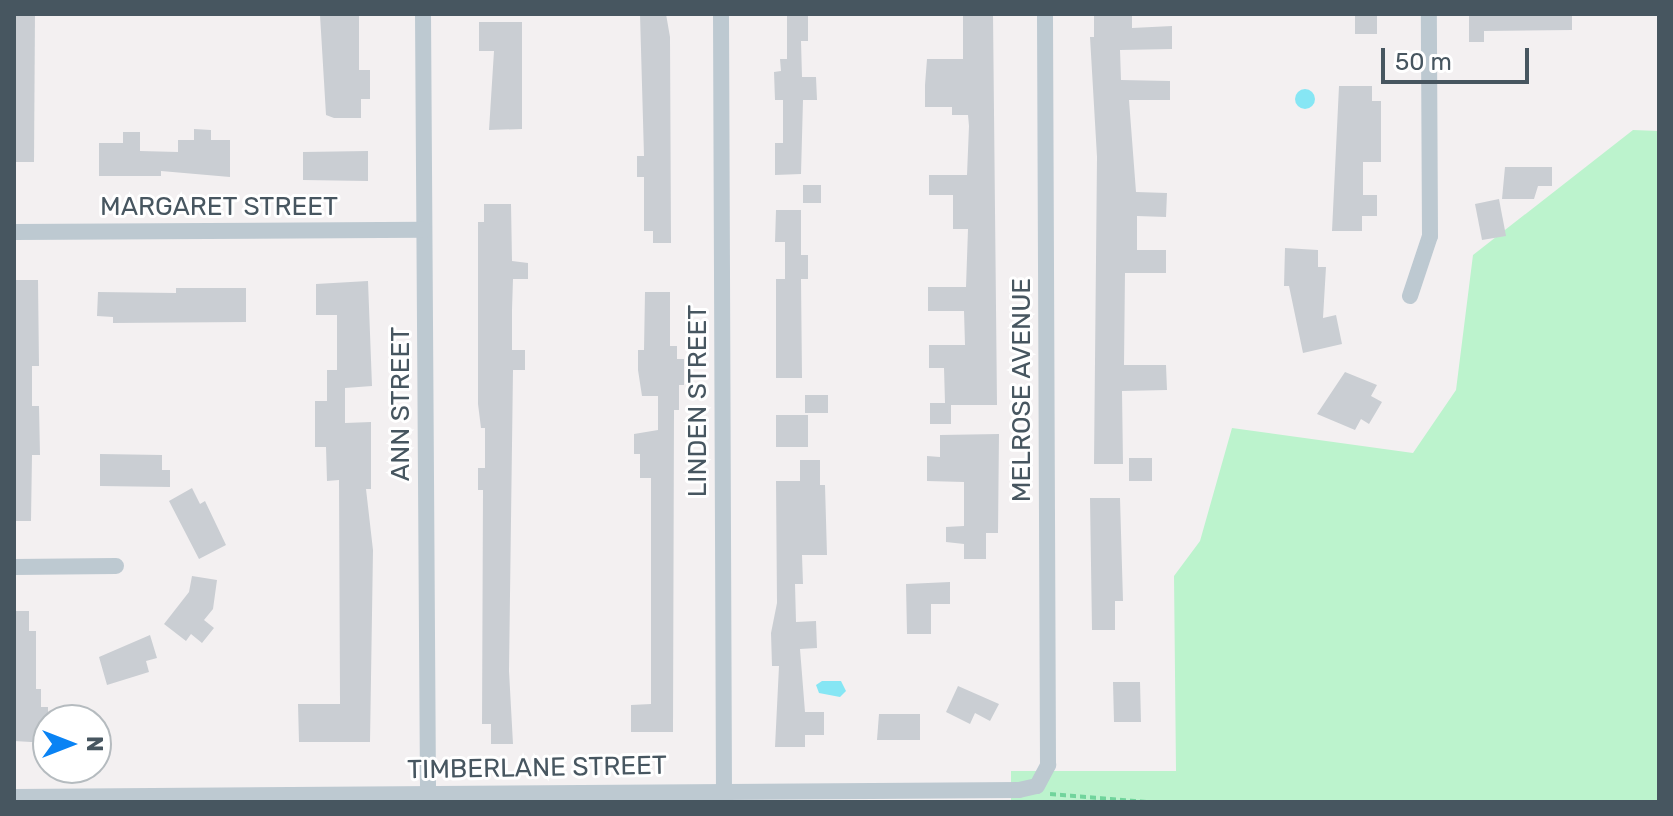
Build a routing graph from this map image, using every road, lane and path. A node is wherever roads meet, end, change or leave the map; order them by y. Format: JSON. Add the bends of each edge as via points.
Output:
{"nodes":[{"id":1,"x":423,"y":14,"type":"edge"},
{"id":2,"x":721,"y":14,"type":"edge"},
{"id":3,"x":1045,"y":14,"type":"edge"},
{"id":4,"x":1429,"y":14,"type":"edge"},
{"id":5,"x":424,"y":230,"type":"junction"},
{"id":6,"x":14,"y":232,"type":"edge"},
{"id":7,"x":1410,"y":296,"type":"dead end"},
{"id":8,"x":116,"y":566,"type":"dead end"},
{"id":9,"x":14,"y":567,"type":"edge"},
{"id":10,"x":1037,"y":786,"type":"junction"},
{"id":11,"x":724,"y":789,"type":"junction"},
{"id":12,"x":428,"y":794,"type":"junction"},
{"id":13,"x":14,"y":797,"type":"edge"},
{"id":14,"x":559,"y":798,"type":"edge"},
{"id":15,"x":250,"y":799,"type":"edge"},
{"id":16,"x":1147,"y":802,"type":"edge"}],
"edges":[{"from":1,"to":5,"type":"street","name":"ANN STREET"},
{"from":2,"to":11,"type":"street","name":"LINDEN STREET"},
{"from":3,"to":10,"type":"street","name":"MELROSE AVENUE","via":[[1048,765]]},
{"from":4,"to":7,"type":"street","via":[[1430,236]]},
{"from":5,"to":6,"type":"street","name":"MARGARET STREET"},
{"from":5,"to":12,"type":"street","name":"ANN STREET"},
{"from":8,"to":9,"type":"street"},
{"from":10,"to":11,"type":"street","name":"TIMBERLANE STREET"},
{"from":10,"to":16,"type":"path","via":[[1043,793]]},
{"from":11,"to":14,"type":"street","name":"TIMBERLANE STREET"},
{"from":12,"to":14,"type":"street","name":"TIMBERLANE STREET"},
{"from":12,"to":15,"type":"street","name":"TIMBERLANE STREET"},
{"from":13,"to":15,"type":"street","name":"TIMBERLANE STREET"}]}
